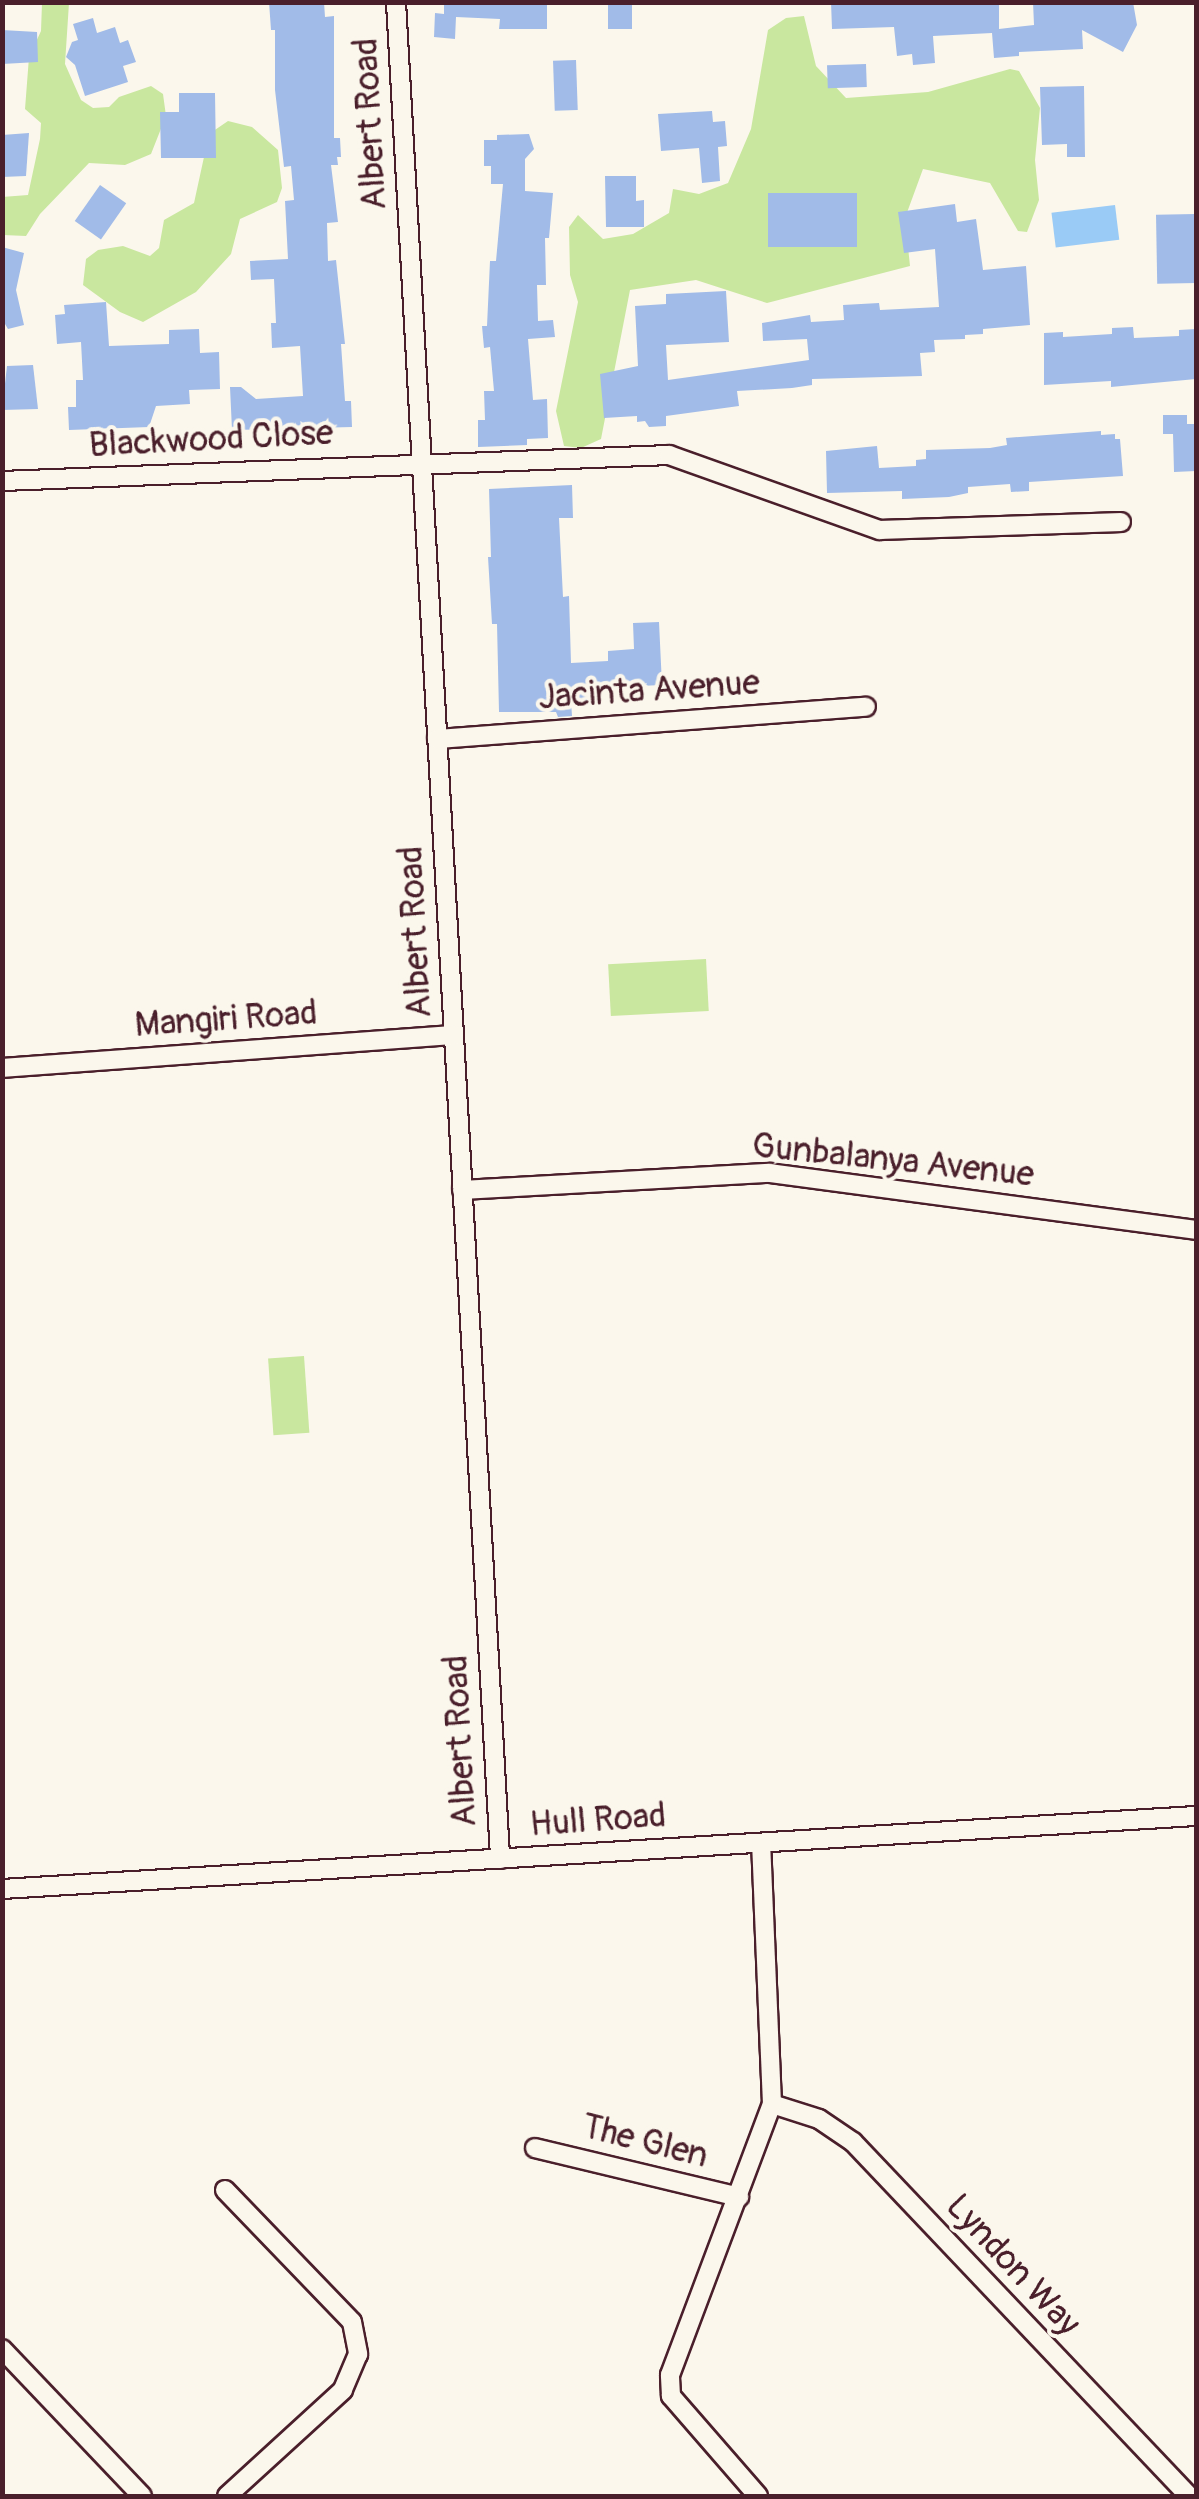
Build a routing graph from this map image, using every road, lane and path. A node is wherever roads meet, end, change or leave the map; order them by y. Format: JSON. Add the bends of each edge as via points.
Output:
{"nodes":[{"id":1,"x":396,"y":2,"type":"edge"},
{"id":2,"x":422,"y":462,"type":"junction"},
{"id":3,"x":2,"y":481,"type":"edge"},
{"id":4,"x":1122,"y":522,"type":"dead end"},
{"id":5,"x":866,"y":707,"type":"dead end"},
{"id":6,"x":438,"y":738,"type":"junction"},
{"id":7,"x":454,"y":1035,"type":"junction"},
{"id":8,"x":2,"y":1068,"type":"edge"},
{"id":9,"x":462,"y":1190,"type":"junction"},
{"id":10,"x":1196,"y":1230,"type":"edge"},
{"id":11,"x":1196,"y":1816,"type":"edge"},
{"id":12,"x":761,"y":1843,"type":"junction"},
{"id":13,"x":500,"y":1859,"type":"junction"},
{"id":14,"x":2,"y":1889,"type":"edge"},
{"id":15,"x":772,"y":2104,"type":"junction"},
{"id":16,"x":536,"y":2148,"type":"dead end"},
{"id":17,"x":225,"y":2190,"type":"dead end"},
{"id":18,"x":738,"y":2197,"type":"junction"},
{"id":19,"x":2,"y":2349,"type":"edge"},
{"id":20,"x":142,"y":2496,"type":"edge"},
{"id":21,"x":227,"y":2496,"type":"edge"},
{"id":22,"x":758,"y":2496,"type":"edge"},
{"id":23,"x":1189,"y":2496,"type":"edge"}],
"edges":[{"from":1,"to":2,"type":"street","name":"Albert Road"},
{"from":2,"to":3,"type":"street","name":"Blackwood Close"},
{"from":2,"to":4,"type":"street","name":"Blackwood Close","via":[[669,455],[880,530]]},
{"from":2,"to":6,"type":"street","name":"Albert Road"},
{"from":5,"to":6,"type":"street","name":"Jacinta Avenue"},
{"from":6,"to":7,"type":"street","name":"Albert Road"},
{"from":7,"to":8,"type":"street","name":"Mangiri Road"},
{"from":7,"to":9,"type":"street","name":"Albert Road"},
{"from":9,"to":10,"type":"street","name":"Gunbalanya Avenue","via":[[770,1173]]},
{"from":9,"to":13,"type":"street","name":"Albert Road"},
{"from":11,"to":12,"type":"street","name":"Hull Road"},
{"from":12,"to":13,"type":"street","name":"Hull Road"},
{"from":12,"to":15,"type":"street"},
{"from":13,"to":14,"type":"street","name":"Hull Road"},
{"from":15,"to":18,"type":"street"},
{"from":15,"to":23,"type":"street","name":"Lyndon Way","via":[[819,2119],[853,2142]]},
{"from":16,"to":18,"type":"street","name":"The Glen"},
{"from":17,"to":21,"type":"street","via":[[352,2322],[358,2354],[343,2390]]},
{"from":18,"to":22,"type":"street","via":[[680,2342],[671,2396]]},
{"from":19,"to":20,"type":"street"}]}
